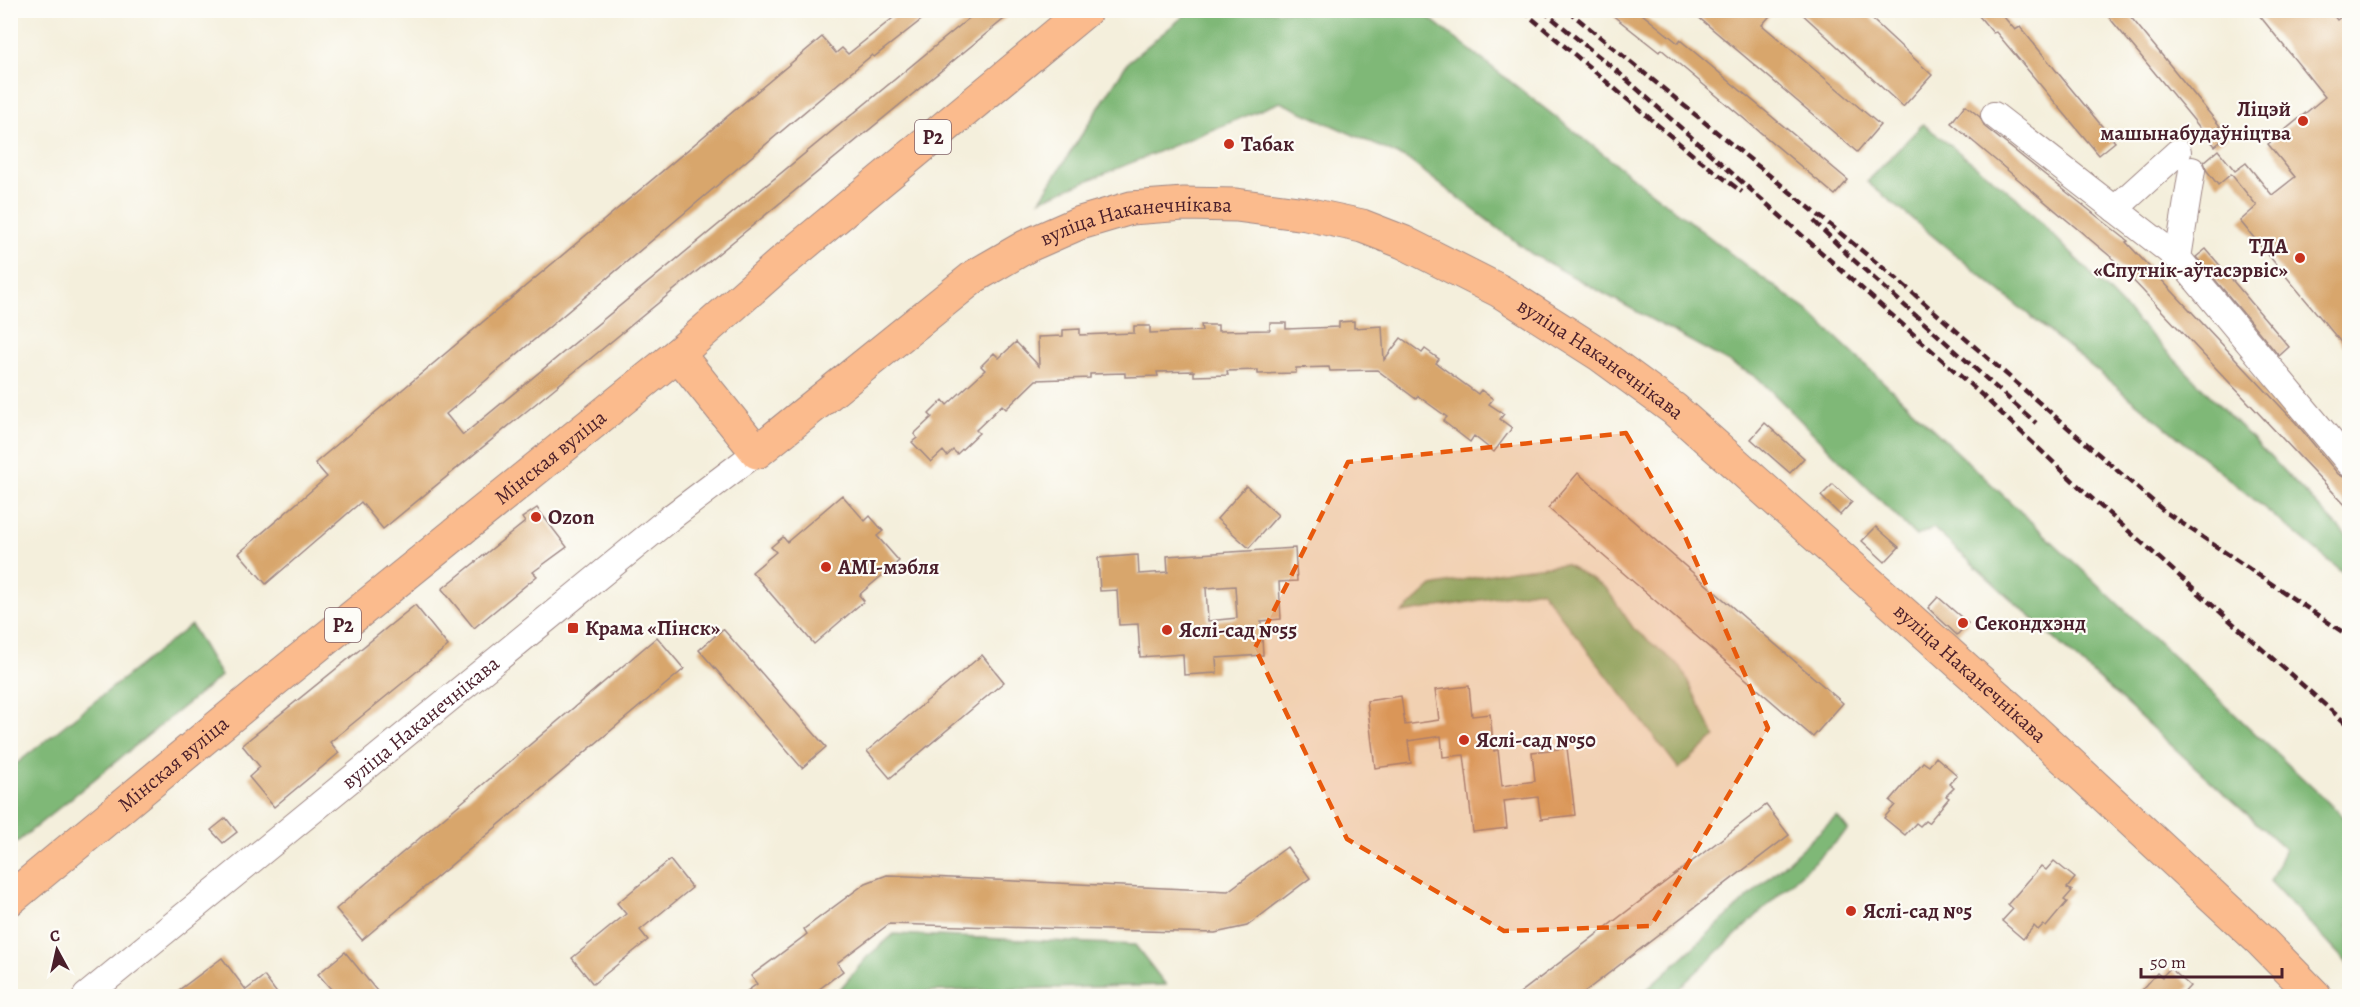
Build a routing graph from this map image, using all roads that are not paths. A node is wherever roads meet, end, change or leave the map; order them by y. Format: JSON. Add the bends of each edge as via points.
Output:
{"nodes":[{"id":1,"x":1086,"y":10,"type":"edge"},
{"id":2,"x":1994,"y":115,"type":"dead end"},
{"id":3,"x":2115,"y":209,"type":"junction"},
{"id":4,"x":2178,"y":258,"type":"junction"},
{"id":5,"x":678,"y":354,"type":"junction"},
{"id":6,"x":757,"y":452,"type":"junction"},
{"id":7,"x":2349,"y":464,"type":"edge"},
{"id":8,"x":10,"y":899,"type":"edge"},
{"id":9,"x":87,"y":996,"type":"edge"},
{"id":10,"x":2315,"y":996,"type":"edge"}],
"edges":[{"from":1,"to":5,"type":"main road","name":"Мінская вуліца","number":"Р2","via":[[780,264]]},
{"from":2,"to":3,"type":"street"},
{"from":3,"to":4,"type":"street"},
{"from":3,"to":4,"type":"street","via":[[2185,161]]},
{"from":4,"to":7,"type":"street"},
{"from":5,"to":6,"type":"main road"},
{"from":5,"to":8,"type":"main road","name":"Мінская вуліца","number":"Р2"},
{"from":6,"to":9,"type":"street","name":"вуліца Наканечнікава","via":[[670,518]]},
{"from":6,"to":10,"type":"main road","name":"вуліца Наканечнікава","via":[[975,276],[1027,246],[1077,224],[1131,208],[1184,204],[1306,213],[1362,226],[1500,291],[1599,354],[1674,409],[2020,717]]}]}
